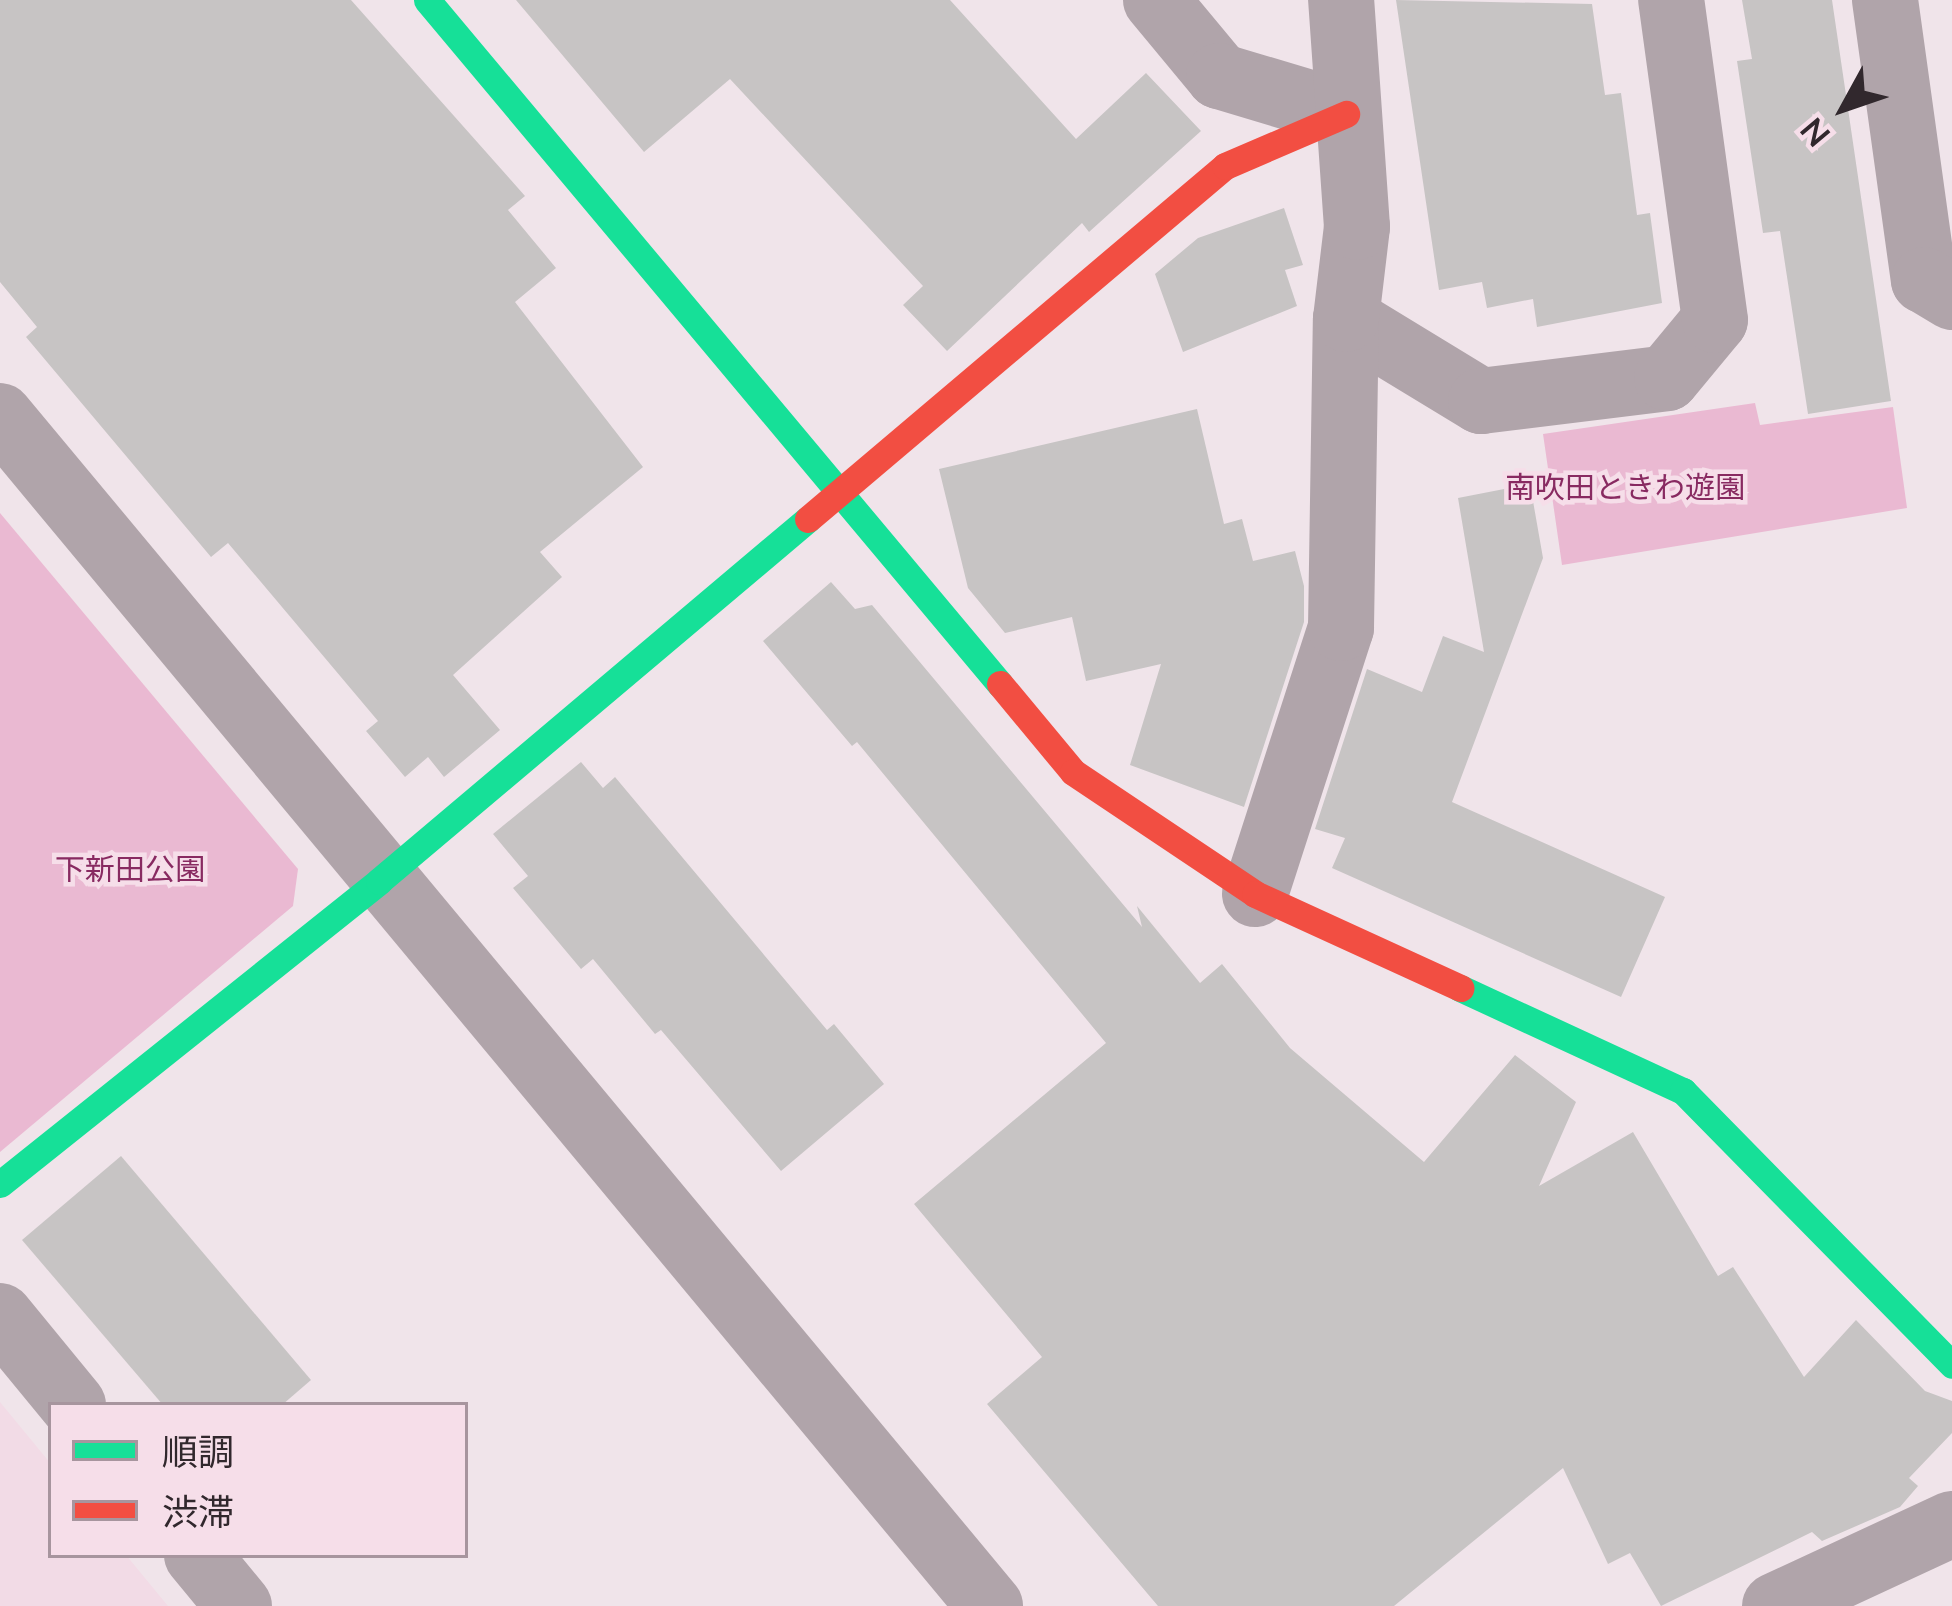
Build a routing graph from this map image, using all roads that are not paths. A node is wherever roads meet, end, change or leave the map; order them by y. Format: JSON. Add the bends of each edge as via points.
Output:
{"nodes":[{"id":1,"x":427,"y":0,"type":"edge"},
{"id":2,"x":1156,"y":0,"type":"edge"},
{"id":3,"x":1341,"y":0,"type":"edge"},
{"id":4,"x":1671,"y":0,"type":"edge"},
{"id":5,"x":1885,"y":0,"type":"edge"},
{"id":6,"x":1346,"y":114,"type":"junction"},
{"id":7,"x":1952,"y":297,"type":"edge"},
{"id":8,"x":1346,"y":320,"type":"junction"},
{"id":9,"x":0,"y":416,"type":"edge"},
{"id":10,"x":837,"y":493,"type":"junction"},
{"id":11,"x":379,"y":881,"type":"junction"},
{"id":12,"x":1256,"y":894,"type":"junction"},
{"id":13,"x":0,"y":1184,"type":"edge"},
{"id":14,"x":0,"y":1316,"type":"edge"},
{"id":15,"x":1952,"y":1365,"type":"edge"},
{"id":16,"x":71,"y":1402,"type":"edge"},
{"id":17,"x":1952,"y":1524,"type":"edge"},
{"id":18,"x":199,"y":1558,"type":"edge"},
{"id":19,"x":239,"y":1606,"type":"edge"},
{"id":20,"x":990,"y":1606,"type":"edge"},
{"id":21,"x":1775,"y":1606,"type":"edge"}],
"edges":[{"from":1,"to":10,"type":"street"},
{"from":2,"to":6,"type":"street","via":[[1219,76]]},
{"from":3,"to":6,"type":"street"},
{"from":4,"to":8,"type":"street","via":[[1715,320],[1667,378],[1481,400]]},
{"from":5,"to":7,"type":"street","via":[[1924,280]]},
{"from":6,"to":8,"type":"street","via":[[1357,227]]},
{"from":6,"to":10,"type":"street","via":[[1225,166]]},
{"from":8,"to":12,"type":"street","via":[[1341,628]]},
{"from":9,"to":11,"type":"street"},
{"from":10,"to":11,"type":"street"},
{"from":10,"to":12,"type":"street","via":[[1072,772]]},
{"from":11,"to":13,"type":"street"},
{"from":11,"to":20,"type":"street"},
{"from":12,"to":15,"type":"street","via":[[1683,1091]]},
{"from":14,"to":16,"type":"street"},
{"from":17,"to":21,"type":"street"},
{"from":18,"to":19,"type":"street"}]}
